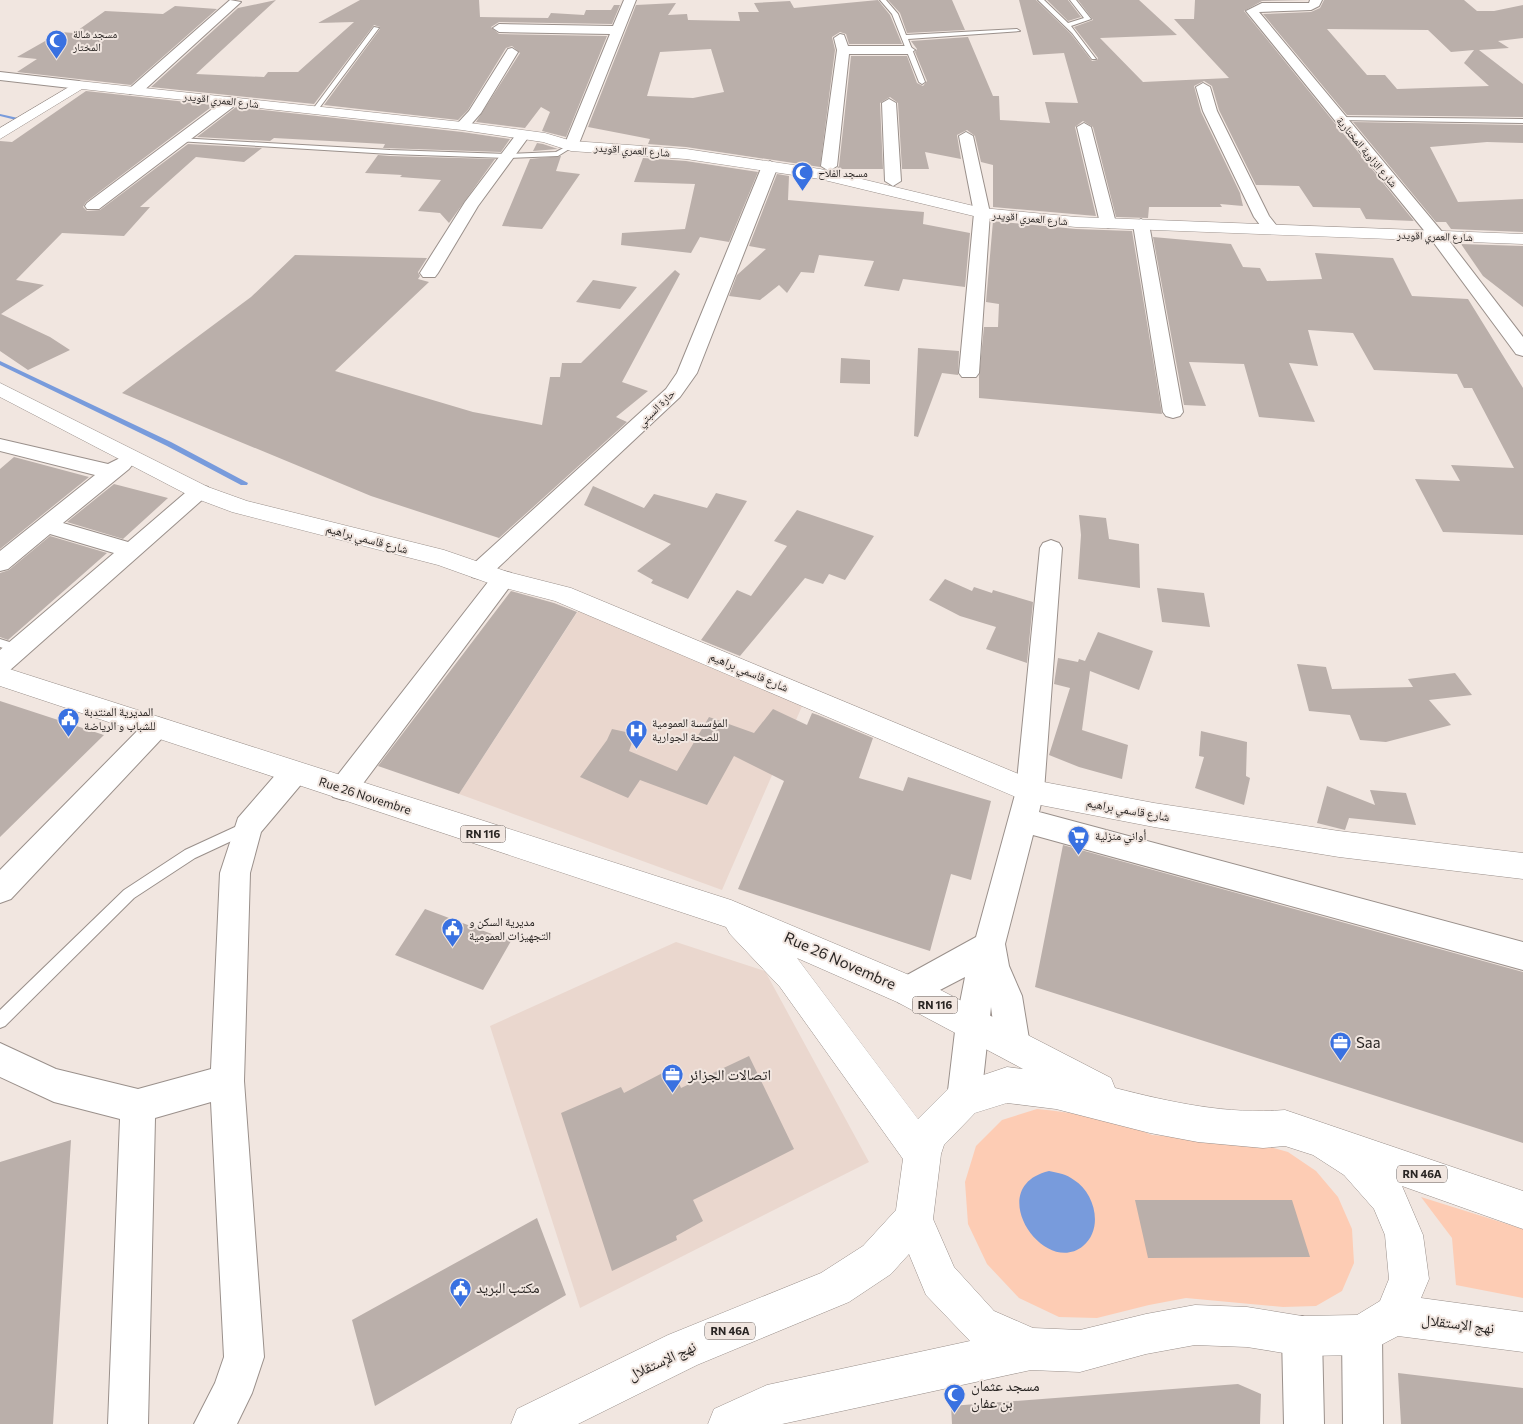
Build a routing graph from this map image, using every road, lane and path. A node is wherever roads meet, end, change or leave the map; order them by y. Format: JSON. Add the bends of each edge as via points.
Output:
{"nodes":[{"id":1,"x":630,"y":0,"type":"edge"},
{"id":2,"x":883,"y":0,"type":"edge"},
{"id":3,"x":1041,"y":0,"type":"edge"},
{"id":4,"x":1073,"y":0,"type":"edge"},
{"id":5,"x":1316,"y":0,"type":"edge"},
{"id":6,"x":235,"y":2,"type":"dead end"},
{"id":7,"x":1259,"y":4,"type":"edge"},
{"id":8,"x":1067,"y":24,"type":"junction"},
{"id":9,"x":376,"y":28,"type":"dead end"},
{"id":10,"x":499,"y":28,"type":"dead end"},
{"id":11,"x":619,"y":30,"type":"junction"},
{"id":12,"x":1017,"y":31,"type":"dead end"},
{"id":13,"x":905,"y":37,"type":"junction"},
{"id":14,"x":909,"y":50,"type":"junction"},
{"id":15,"x":512,"y":52,"type":"dead end"},
{"id":16,"x":1094,"y":58,"type":"dead end"},
{"id":17,"x":0,"y":76,"type":"edge"},
{"id":18,"x":922,"y":82,"type":"dead end"},
{"id":19,"x":79,"y":85,"type":"junction"},
{"id":20,"x":1203,"y":87,"type":"dead end"},
{"id":21,"x":135,"y":91,"type":"junction"},
{"id":22,"x":232,"y":101,"type":"junction"},
{"id":23,"x":889,"y":103,"type":"dead end"},
{"id":24,"x":315,"y":110,"type":"junction"},
{"id":25,"x":1339,"y":118,"type":"junction"},
{"id":26,"x":1523,"y":121,"type":"edge"},
{"id":27,"x":462,"y":126,"type":"junction"},
{"id":28,"x":1084,"y":127,"type":"dead end"},
{"id":29,"x":0,"y":134,"type":"edge"},
{"id":30,"x":523,"y":135,"type":"junction"},
{"id":31,"x":966,"y":136,"type":"dead end"},
{"id":32,"x":180,"y":140,"type":"junction"},
{"id":33,"x":574,"y":141,"type":"junction"},
{"id":34,"x":507,"y":156,"type":"junction"},
{"id":35,"x":770,"y":166,"type":"junction"},
{"id":36,"x":829,"y":166,"type":"junction"},
{"id":37,"x":893,"y":181,"type":"junction"},
{"id":38,"x":93,"y":206,"type":"dead end"},
{"id":39,"x":981,"y":207,"type":"junction"},
{"id":40,"x":1107,"y":217,"type":"junction"},
{"id":41,"x":1267,"y":223,"type":"junction"},
{"id":42,"x":1141,"y":224,"type":"junction"},
{"id":43,"x":1523,"y":227,"type":"edge"},
{"id":44,"x":1432,"y":230,"type":"junction"},
{"id":45,"x":1523,"y":239,"type":"edge"},
{"id":46,"x":428,"y":273,"type":"dead end"},
{"id":47,"x":1523,"y":350,"type":"edge"},
{"id":48,"x":970,"y":373,"type":"dead end"},
{"id":49,"x":0,"y":389,"type":"edge"},
{"id":50,"x":1173,"y":412,"type":"dead end"},
{"id":51,"x":3,"y":449,"type":"edge"},
{"id":52,"x":130,"y":457,"type":"junction"},
{"id":53,"x":112,"y":472,"type":"junction"},
{"id":54,"x":200,"y":492,"type":"junction"},
{"id":55,"x":44,"y":525,"type":"junction"},
{"id":56,"x":1051,"y":548,"type":"dead end"},
{"id":57,"x":132,"y":550,"type":"junction"},
{"id":58,"x":0,"y":563,"type":"edge"},
{"id":59,"x":491,"y":575,"type":"junction"},
{"id":60,"x":9,"y":646,"type":"edge"},
{"id":61,"x":0,"y":664,"type":"edge"},
{"id":62,"x":0,"y":676,"type":"edge"},
{"id":63,"x":163,"y":729,"type":"junction"},
{"id":64,"x":294,"y":773,"type":"junction"},
{"id":65,"x":343,"y":789,"type":"junction"},
{"id":66,"x":1030,"y":792,"type":"junction"},
{"id":67,"x":1022,"y":820,"type":"junction"},
{"id":68,"x":248,"y":826,"type":"junction"},
{"id":69,"x":1523,"y":866,"type":"edge"},
{"id":70,"x":0,"y":890,"type":"edge"},
{"id":71,"x":731,"y":914,"type":"junction"},
{"id":72,"x":990,"y":945,"type":"junction"},
{"id":73,"x":1523,"y":956,"type":"edge"},
{"id":74,"x":909,"y":991,"type":"junction"},
{"id":75,"x":0,"y":1021,"type":"edge"},
{"id":76,"x":972,"y":1023,"type":"junction"},
{"id":77,"x":1013,"y":1045,"type":"junction"},
{"id":78,"x":0,"y":1060,"type":"edge"},
{"id":79,"x":227,"y":1081,"type":"junction"},
{"id":80,"x":964,"y":1100,"type":"junction"},
{"id":81,"x":138,"y":1106,"type":"junction"},
{"id":82,"x":1132,"y":1110,"type":"junction"},
{"id":83,"x":1322,"y":1139,"type":"junction"},
{"id":84,"x":922,"y":1154,"type":"junction"},
{"id":85,"x":1523,"y":1210,"type":"edge"},
{"id":86,"x":914,"y":1219,"type":"junction"},
{"id":87,"x":1378,"y":1325,"type":"junction"},
{"id":88,"x":1523,"y":1332,"type":"edge"},
{"id":89,"x":1302,"y":1336,"type":"junction"},
{"id":90,"x":1031,"y":1349,"type":"junction"},
{"id":91,"x":128,"y":1424,"type":"edge"},
{"id":92,"x":214,"y":1424,"type":"edge"},
{"id":93,"x":532,"y":1424,"type":"edge"},
{"id":94,"x":729,"y":1424,"type":"edge"},
{"id":95,"x":1304,"y":1424,"type":"edge"},
{"id":96,"x":1363,"y":1424,"type":"edge"}],
"edges":[{"from":1,"to":11,"type":"street"},
{"from":2,"to":13,"type":"lane","via":[[895,14]]},
{"from":3,"to":8,"type":"lane"},
{"from":4,"to":8,"type":"lane","via":[[1088,19]]},
{"from":5,"to":7,"type":"street","name":"شارع الزاوية المختارية","via":[[1315,4],[1306,7]]},
{"from":6,"to":21,"type":"street"},
{"from":7,"to":25,"type":"street","name":"شارع الزاوية المختارية","via":[[1252,11]]},
{"from":8,"to":16,"type":"lane"},
{"from":9,"to":24,"type":"lane"},
{"from":10,"to":11,"type":"street"},
{"from":11,"to":33,"type":"street"},
{"from":12,"to":13,"type":"lane"},
{"from":13,"to":14,"type":"lane"},
{"from":14,"to":18,"type":"lane"},
{"from":14,"to":36,"type":"street","via":[[841,44]]},
{"from":15,"to":27,"type":"street","via":[[474,113]]},
{"from":17,"to":19,"type":"street"},
{"from":19,"to":21,"type":"street","name":"شارع العمري اقويدر"},
{"from":19,"to":29,"type":"street"},
{"from":20,"to":41,"type":"street","via":[[1210,111]]},
{"from":21,"to":22,"type":"street","name":"شارع العمري اقويدر"},
{"from":22,"to":24,"type":"street","name":"شارع العمري اقويدر"},
{"from":22,"to":32,"type":"street"},
{"from":23,"to":37,"type":"street"},
{"from":24,"to":27,"type":"street","name":"شارع العمري اقويدر"},
{"from":25,"to":26,"type":"lane"},
{"from":25,"to":44,"type":"street","name":"شارع الزاوية المختارية"},
{"from":27,"to":30,"type":"street","name":"شارع العمري اقويدر"},
{"from":28,"to":40,"type":"street"},
{"from":30,"to":33,"type":"street","name":"شارع العمري اقويدر"},
{"from":30,"to":34,"type":"street"},
{"from":31,"to":39,"type":"street"},
{"from":32,"to":34,"type":"lane"},
{"from":32,"to":38,"type":"street"},
{"from":33,"to":34,"type":"lane","via":[[558,154]]},
{"from":33,"to":35,"type":"street","name":"شارع العمري اقويدر"},
{"from":33,"to":36,"type":"street","name":"شارع العمري اقويدر","via":[[690,145]]},
{"from":34,"to":46,"type":"street"},
{"from":35,"to":39,"type":"street","name":"شارع العمري اقويدر"},
{"from":35,"to":59,"type":"street","name":"حارة السبتي","via":[[687,373],[673,393]]},
{"from":36,"to":37,"type":"street","name":"شارع العمري اقويدر"},
{"from":37,"to":39,"type":"street","name":"شارع العمري اقويدر"},
{"from":39,"to":40,"type":"street","name":"شارع العمري اقويدر"},
{"from":39,"to":48,"type":"street"},
{"from":40,"to":41,"type":"street","name":"شارع العمري اقويدر"},
{"from":40,"to":42,"type":"street","name":"شارع العمري اقويدر"},
{"from":41,"to":42,"type":"street","name":"شارع العمري اقويدر"},
{"from":41,"to":44,"type":"street","name":"شارع العمري اقويدر"},
{"from":42,"to":50,"type":"street"},
{"from":43,"to":44,"type":"street","name":"شارع العمري اقويدر"},
{"from":44,"to":45,"type":"street","name":"شارع العمري اقويدر"},
{"from":44,"to":47,"type":"street","name":"شارع الزاوية المختارية"},
{"from":49,"to":52,"type":"street","name":"شارع قاسمي براهيم"},
{"from":51,"to":53,"type":"street"},
{"from":52,"to":53,"type":"street"},
{"from":52,"to":54,"type":"street","name":"شارع قاسمي براهيم"},
{"from":53,"to":55,"type":"street"},
{"from":54,"to":57,"type":"street"},
{"from":54,"to":59,"type":"street","name":"شارع قاسمي براهيم","via":[[240,507],[444,558]]},
{"from":55,"to":57,"type":"street"},
{"from":55,"to":58,"type":"street"},
{"from":56,"to":66,"type":"street"},
{"from":57,"to":60,"type":"street"},
{"from":59,"to":65,"type":"street","name":"حارة السبتي"},
{"from":59,"to":66,"type":"street","name":"شارع قاسمي براهيم","via":[[562,594]]},
{"from":60,"to":61,"type":"street"},
{"from":62,"to":63,"type":"street","name":"Rue 26 Novembre","number":"RN 116"},
{"from":63,"to":64,"type":"street","name":"Rue 26 Novembre","number":"RN 116"},
{"from":63,"to":70,"type":"street"},
{"from":64,"to":65,"type":"street","name":"Rue 26 Novembre","number":"RN 116"},
{"from":64,"to":68,"type":"street"},
{"from":65,"to":71,"type":"street","name":"Rue 26 Novembre","number":"RN 116"},
{"from":66,"to":67,"type":"street"},
{"from":66,"to":69,"type":"street","name":"شارع قاسمي براهيم","via":[[1339,844]]},
{"from":67,"to":72,"type":"street"},
{"from":67,"to":73,"type":"street"},
{"from":68,"to":75,"type":"lane","via":[[190,854],[129,894]]},
{"from":68,"to":79,"type":"street","via":[[235,873]]},
{"from":71,"to":74,"type":"street","name":"Rue 26 Novembre","number":"RN 116"},
{"from":71,"to":84,"type":"street","name":"Rue 26 Novembre","number":"RN 116","via":[[792,976]]},
{"from":72,"to":74,"type":"street"},
{"from":72,"to":76,"type":"street"},
{"from":72,"to":77,"type":"street","via":[[993,966],[1006,996]]},
{"from":74,"to":76,"type":"street","name":"Rue 26 Novembre","number":"RN 116"},
{"from":76,"to":77,"type":"street","name":"Rue 26 Novembre","number":"RN 116"},
{"from":76,"to":80,"type":"street"},
{"from":77,"to":82,"type":"street","name":"Rue 26 Novembre","number":"RN 116"},
{"from":78,"to":81,"type":"street","via":[[54,1085]]},
{"from":79,"to":81,"type":"street"},
{"from":79,"to":92,"type":"street","via":[[244,1357],[232,1393]]},
{"from":80,"to":82,"type":"street","via":[[1007,1085],[1056,1091]]},
{"from":80,"to":84,"type":"street","via":[[931,1132]]},
{"from":81,"to":91,"type":"street"},
{"from":82,"to":83,"type":"street","via":[[1198,1124],[1263,1130],[1285,1128]]},
{"from":83,"to":85,"type":"street","number":"RN 46A"},
{"from":83,"to":87,"type":"street","via":[[1357,1162],[1387,1196],[1404,1235],[1409,1279]]},
{"from":84,"to":86,"type":"street"},
{"from":86,"to":90,"type":"street","via":[[940,1282],[980,1324]]},
{"from":86,"to":93,"type":"street","name":"نهج الإستقلال","number":"RN 46A","via":[[877,1260],[836,1288],[682,1350]]},
{"from":87,"to":88,"type":"street","name":"نهج الإستقلال"},
{"from":87,"to":89,"type":"street","name":"نهج الإستقلال"},
{"from":87,"to":96,"type":"street"},
{"from":89,"to":90,"type":"street","name":"نهج الإستقلال","via":[[1195,1325],[1080,1350]]},
{"from":89,"to":95,"type":"street"},
{"from":90,"to":94,"type":"street","via":[[766,1406]]}]}
